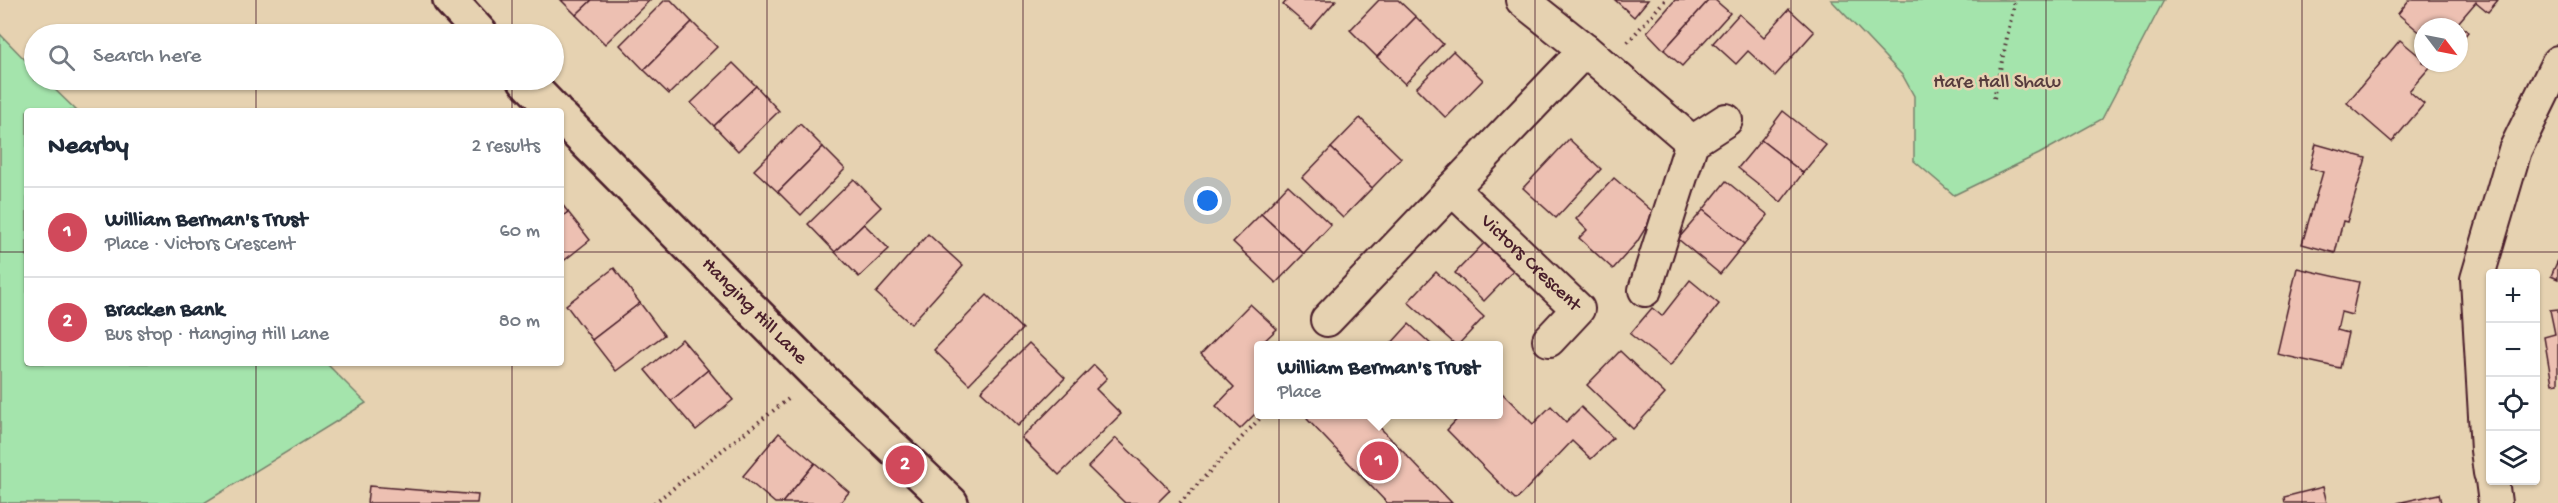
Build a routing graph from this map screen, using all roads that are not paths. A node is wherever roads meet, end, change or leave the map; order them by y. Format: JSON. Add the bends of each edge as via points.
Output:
{"nodes":[{"id":1,"x":450,"y":0,"type":"edge"},
{"id":2,"x":1522,"y":0,"type":"edge"},
{"id":3,"x":473,"y":24,"type":"edge"},
{"id":4,"x":1595,"y":59,"type":"junction"},
{"id":5,"x":2558,"y":63,"type":"edge"},
{"id":6,"x":535,"y":90,"type":"edge"},
{"id":7,"x":552,"y":108,"type":"edge"},
{"id":8,"x":564,"y":120,"type":"edge"},
{"id":9,"x":1726,"y":120,"type":"dead end"},
{"id":10,"x":1692,"y":142,"type":"junction"},
{"id":11,"x":1452,"y":189,"type":"junction"},
{"id":12,"x":1644,"y":290,"type":"dead end"},
{"id":13,"x":1327,"y":320,"type":"dead end"},
{"id":14,"x":1549,"y":340,"type":"dead end"},
{"id":15,"x":2486,"y":433,"type":"edge"},
{"id":16,"x":2493,"y":485,"type":"edge"},
{"id":17,"x":951,"y":503,"type":"edge"},
{"id":18,"x":2495,"y":503,"type":"edge"}],
"edges":[{"from":1,"to":3,"type":"street"},
{"from":2,"to":4,"type":"street"},
{"from":4,"to":10,"type":"street"},
{"from":4,"to":11,"type":"street"},
{"from":5,"to":15,"type":"street","via":[[2515,150],[2477,279]]},
{"from":6,"to":7,"type":"street"},
{"from":8,"to":17,"type":"street","name":"Hanging Hill Lane","via":[[818,376]]},
{"from":9,"to":10,"type":"street"},
{"from":10,"to":12,"type":"street"},
{"from":11,"to":13,"type":"street"},
{"from":11,"to":14,"type":"street","name":"Victors Crescent","via":[[1578,309]]},
{"from":16,"to":18,"type":"street"}]}
